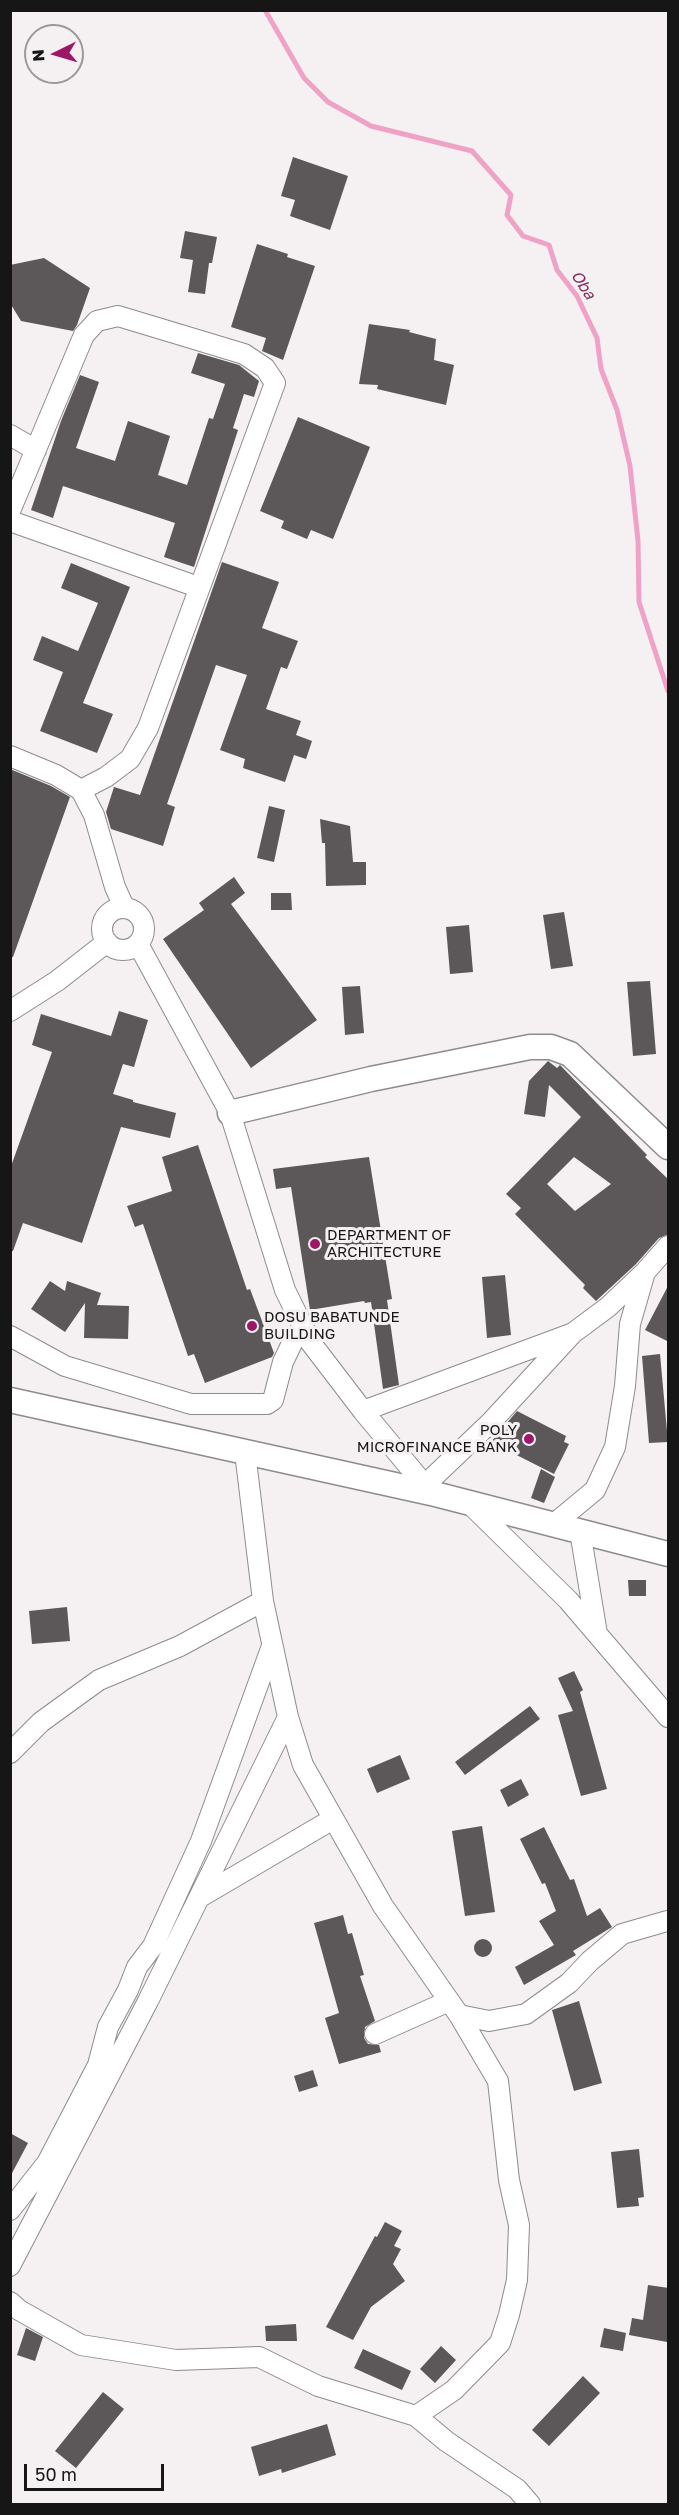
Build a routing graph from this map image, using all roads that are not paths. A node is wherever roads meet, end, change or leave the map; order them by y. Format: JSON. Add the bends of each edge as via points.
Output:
{"nodes":[{"id":1,"x":10,"y":435,"type":"edge"},
{"id":2,"x":36,"y":450,"type":"junction"},
{"id":3,"x":10,"y":511,"type":"edge"},
{"id":4,"x":10,"y":521,"type":"edge"},
{"id":5,"x":198,"y":587,"type":"junction"},
{"id":6,"x":10,"y":756,"type":"edge"},
{"id":7,"x":81,"y":790,"type":"junction"},
{"id":8,"x":124,"y":907,"type":"junction"},
{"id":9,"x":107,"y":942,"type":"junction"},
{"id":10,"x":138,"y":944,"type":"junction"},
{"id":11,"x":10,"y":1011,"type":"edge"},
{"id":12,"x":230,"y":1113,"type":"junction"},
{"id":13,"x":669,"y":1147,"type":"edge"},
{"id":14,"x":669,"y":1246,"type":"edge"},
{"id":15,"x":645,"y":1272,"type":"junction"},
{"id":16,"x":305,"y":1330,"type":"junction"},
{"id":17,"x":573,"y":1333,"type":"junction"},
{"id":18,"x":10,"y":1336,"type":"edge"},
{"id":19,"x":10,"y":1400,"type":"edge"},
{"id":20,"x":363,"y":1411,"type":"junction"},
{"id":21,"x":245,"y":1452,"type":"junction"},
{"id":22,"x":428,"y":1489,"type":"junction"},
{"id":23,"x":467,"y":1501,"type":"junction"},
{"id":24,"x":554,"y":1524,"type":"junction"},
{"id":25,"x":580,"y":1531,"type":"junction"},
{"id":26,"x":669,"y":1554,"type":"edge"},
{"id":27,"x":264,"y":1601,"type":"junction"},
{"id":28,"x":597,"y":1634,"type":"junction"},
{"id":29,"x":272,"y":1646,"type":"junction"},
{"id":30,"x":288,"y":1717,"type":"junction"},
{"id":31,"x":669,"y":1717,"type":"edge"},
{"id":32,"x":10,"y":1753,"type":"edge"},
{"id":33,"x":333,"y":1819,"type":"junction"},
{"id":34,"x":200,"y":1896,"type":"junction"},
{"id":35,"x":667,"y":1921,"type":"dead end"},
{"id":36,"x":454,"y":2008,"type":"junction"},
{"id":37,"x":375,"y":2034,"type":"dead end"},
{"id":38,"x":10,"y":2210,"type":"edge"},
{"id":39,"x":10,"y":2266,"type":"edge"},
{"id":40,"x":10,"y":2302,"type":"edge"},
{"id":41,"x":416,"y":2416,"type":"junction"},
{"id":42,"x":530,"y":2505,"type":"edge"}],
"edges":[{"from":1,"to":2,"type":"street"},
{"from":2,"to":3,"type":"street"},
{"from":2,"to":5,"type":"street","via":[[84,335],[97,321],[118,316],[244,354],[265,368],[275,382]]},
{"from":4,"to":5,"type":"street"},
{"from":5,"to":7,"type":"street","via":[[148,728],[130,759]]},
{"from":6,"to":7,"type":"street"},
{"from":7,"to":8,"type":"street","via":[[94,815]]},
{"from":8,"to":9,"type":"street","via":[[106,916],[102,929]]},
{"from":8,"to":10,"type":"street","via":[[142,918],[145,932]]},
{"from":9,"to":10,"type":"street","via":[[126,950]]},
{"from":9,"to":11,"type":"street"},
{"from":10,"to":12,"type":"street"},
{"from":12,"to":13,"type":"street","via":[[371,1079],[530,1047],[551,1047],[570,1054]]},
{"from":12,"to":16,"type":"street","via":[[285,1290]]},
{"from":14,"to":15,"type":"street"},
{"from":15,"to":17,"type":"street"},
{"from":15,"to":24,"type":"street","via":[[630,1324],[615,1447],[595,1490]]},
{"from":16,"to":18,"type":"street","via":[[294,1339],[273,1400],[267,1404],[191,1404],[65,1366]]},
{"from":16,"to":20,"type":"street"},
{"from":17,"to":20,"type":"street"},
{"from":17,"to":22,"type":"street"},
{"from":19,"to":21,"type":"street"},
{"from":20,"to":22,"type":"street"},
{"from":21,"to":22,"type":"street"},
{"from":21,"to":27,"type":"street"},
{"from":22,"to":23,"type":"street"},
{"from":23,"to":24,"type":"street"},
{"from":23,"to":28,"type":"street","via":[[568,1600]]},
{"from":24,"to":25,"type":"street"},
{"from":25,"to":26,"type":"street"},
{"from":25,"to":28,"type":"street"},
{"from":27,"to":29,"type":"street"},
{"from":27,"to":32,"type":"street","via":[[180,1646],[99,1680],[41,1722]]},
{"from":28,"to":31,"type":"street"},
{"from":29,"to":30,"type":"street"},
{"from":29,"to":38,"type":"street","via":[[201,1841],[153,1946],[137,1967],[108,2027],[98,2065],[47,2163]]},
{"from":30,"to":33,"type":"street","via":[[303,1765]]},
{"from":30,"to":34,"type":"street"},
{"from":33,"to":34,"type":"street"},
{"from":33,"to":36,"type":"street","via":[[383,1906]]},
{"from":34,"to":39,"type":"street"},
{"from":35,"to":36,"type":"street","via":[[622,1934],[569,1983],[526,2014],[489,2021]]},
{"from":36,"to":37,"type":"street"},
{"from":36,"to":41,"type":"street","via":[[498,2081],[509,2180],[519,2225],[517,2280],[500,2343],[454,2390]]},
{"from":40,"to":41,"type":"street","via":[[81,2345],[176,2360],[259,2357],[318,2386]]},
{"from":41,"to":42,"type":"street","via":[[517,2489]]}]}
